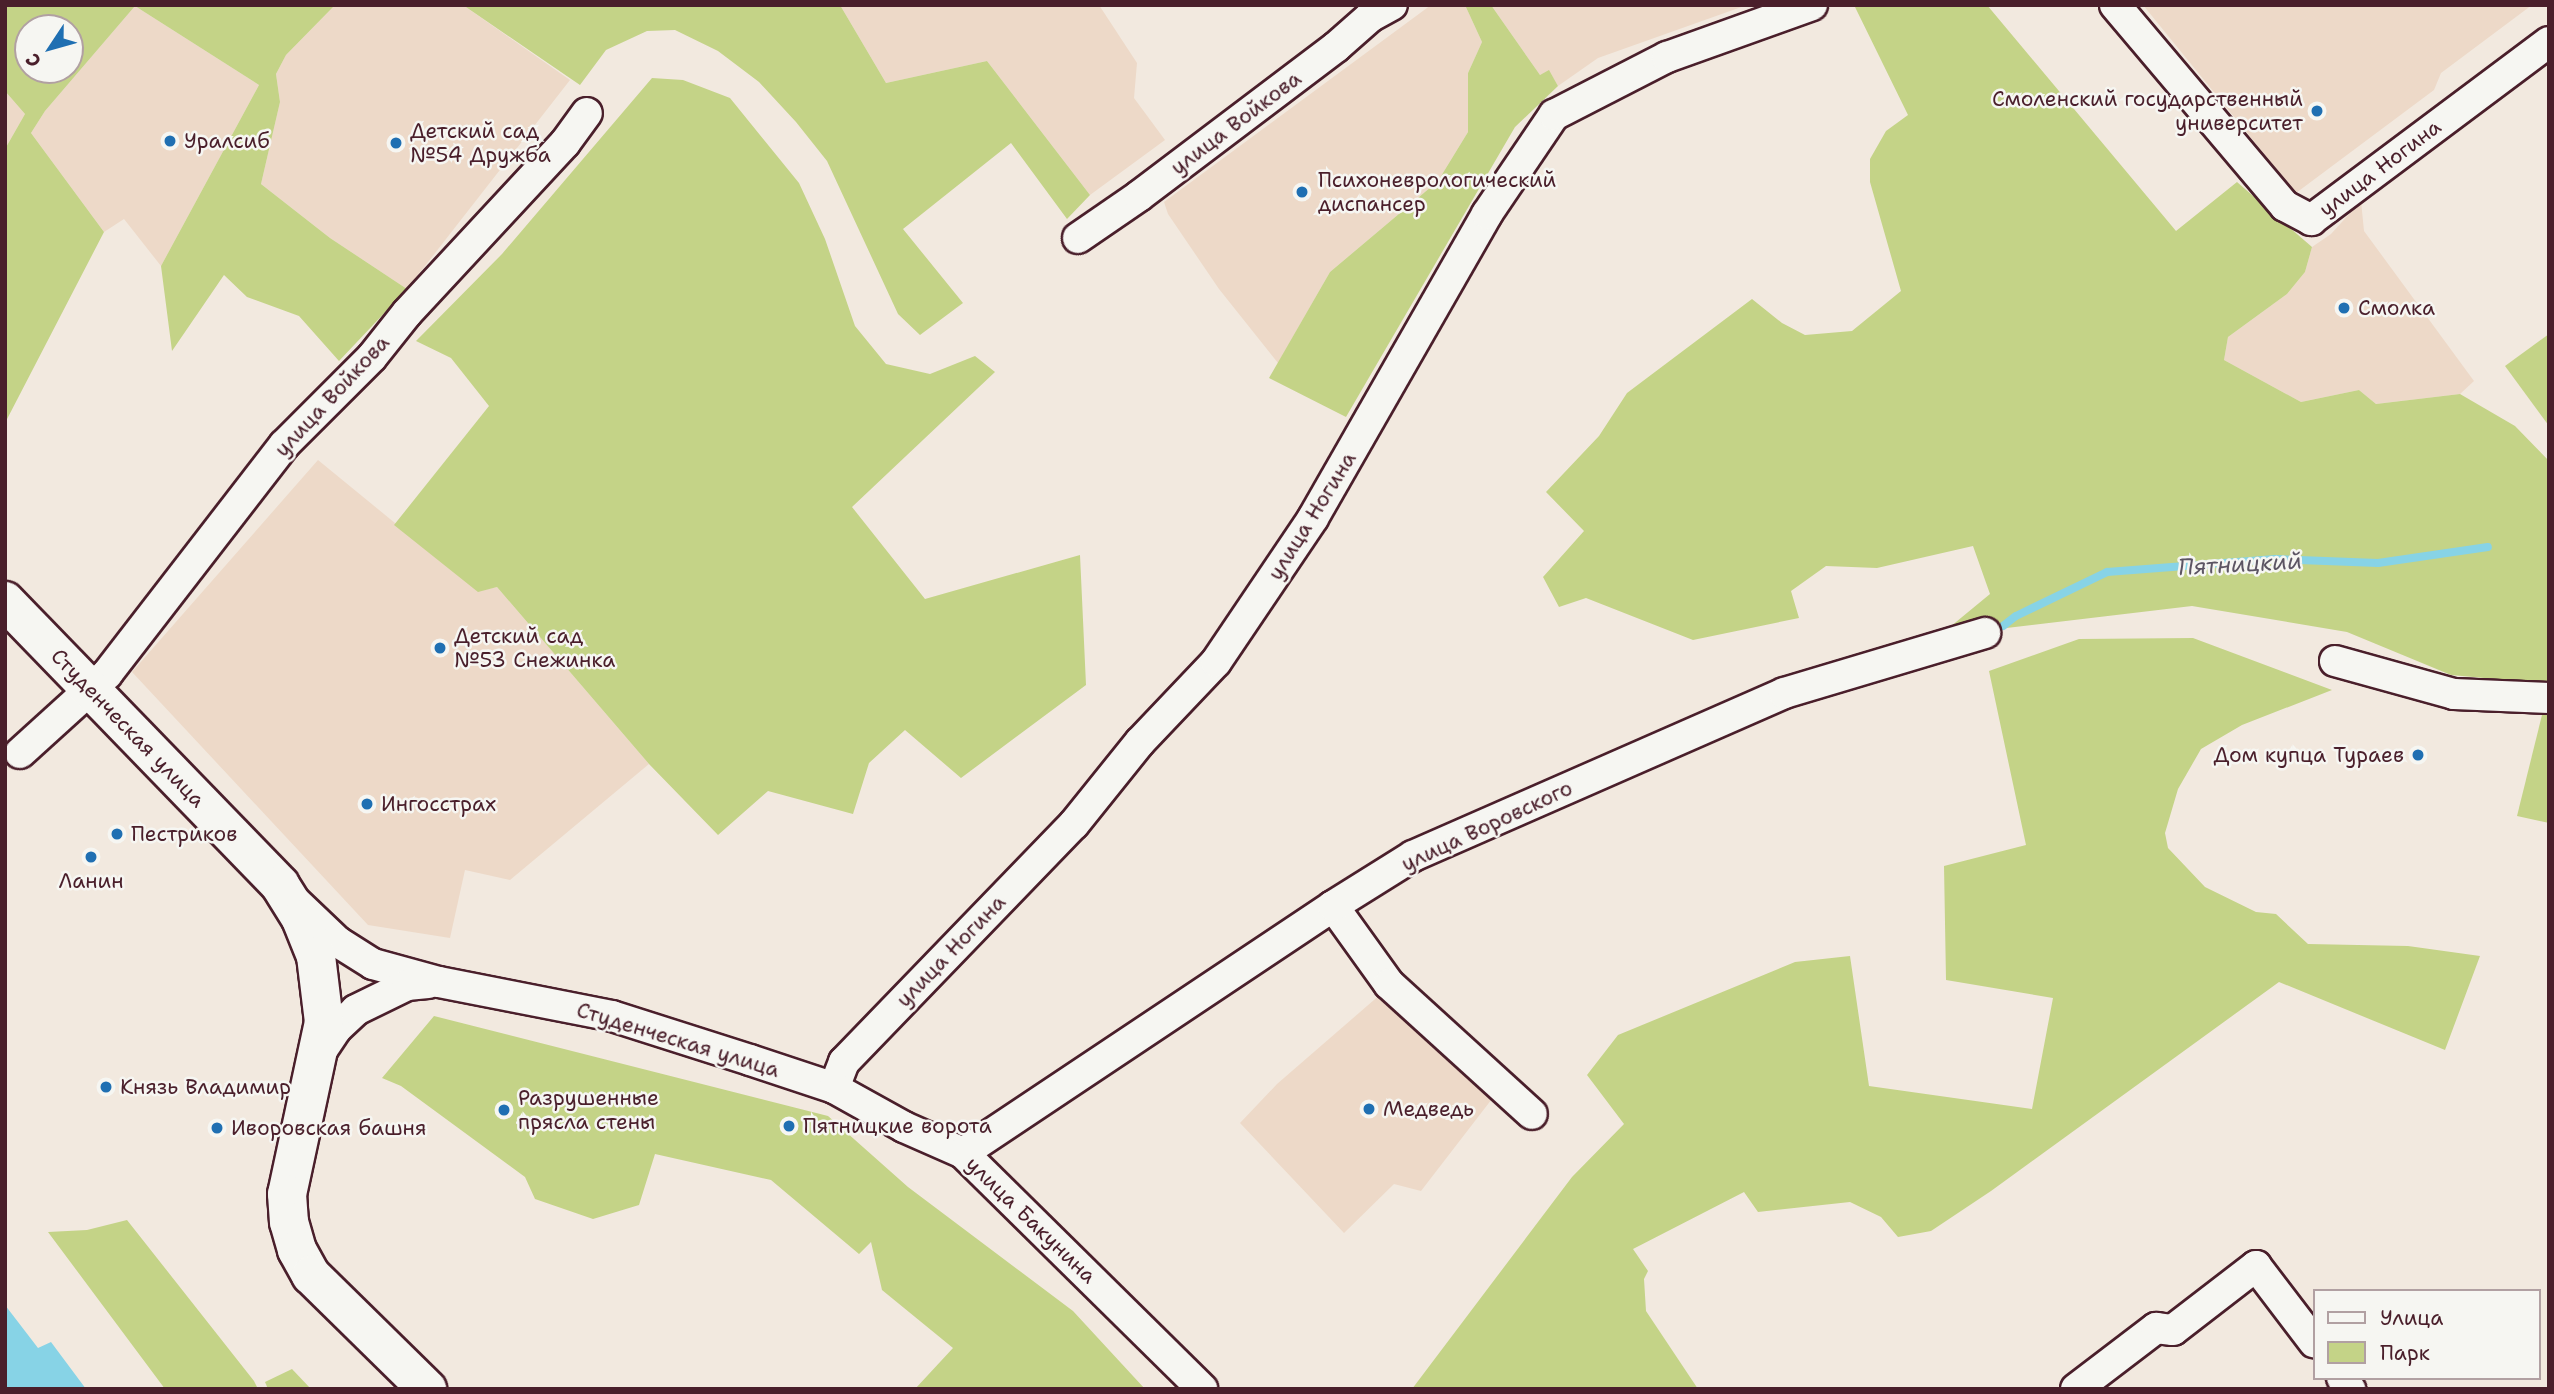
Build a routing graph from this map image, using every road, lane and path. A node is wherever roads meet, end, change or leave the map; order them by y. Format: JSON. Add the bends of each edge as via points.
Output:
{"nodes":[{"id":1,"x":1392,"y":5,"type":"edge"},
{"id":2,"x":1812,"y":5,"type":"edge"},
{"id":3,"x":2115,"y":5,"type":"edge"},
{"id":4,"x":2549,"y":42,"type":"edge"},
{"id":5,"x":587,"y":113,"type":"dead end"},
{"id":6,"x":1078,"y":238,"type":"dead end"},
{"id":7,"x":5,"y":601,"type":"edge"},
{"id":8,"x":1985,"y":633,"type":"dead end"},
{"id":9,"x":2334,"y":661,"type":"dead end"},
{"id":10,"x":92,"y":690,"type":"junction"},
{"id":11,"x":2549,"y":698,"type":"edge"},
{"id":12,"x":20,"y":753,"type":"dead end"},
{"id":13,"x":280,"y":885,"type":"junction"},
{"id":14,"x":1332,"y":906,"type":"junction"},
{"id":15,"x":439,"y":982,"type":"junction"},
{"id":16,"x":320,"y":1053,"type":"junction"},
{"id":17,"x":834,"y":1088,"type":"junction"},
{"id":18,"x":1532,"y":1114,"type":"dead end"},
{"id":19,"x":964,"y":1153,"type":"junction"},
{"id":20,"x":2312,"y":1339,"type":"edge"},
{"id":21,"x":427,"y":1389,"type":"edge"},
{"id":22,"x":1202,"y":1389,"type":"edge"},
{"id":23,"x":2076,"y":1389,"type":"edge"}],
"edges":[{"from":1,"to":6,"type":"street","name":"улица Войкова","via":[[1370,16],[1336,47]]},
{"from":2,"to":17,"type":"street","name":"улица Ногина","via":[[1667,57],[1554,115],[1487,214],[1313,518],[1216,662],[1140,742],[1074,824],[844,1062]]},
{"from":3,"to":4,"type":"street","name":"улица Ногина","via":[[2285,206],[2312,220]]},
{"from":5,"to":10,"type":"street","name":"улица Войкова","via":[[372,357],[284,445]]},
{"from":7,"to":10,"type":"main road","name":"Студенческая улица"},
{"from":8,"to":14,"type":"street","name":"улица Воровского","via":[[1784,693],[1413,856]]},
{"from":9,"to":11,"type":"street","via":[[2454,694]]},
{"from":10,"to":12,"type":"street","name":"улица Войкова"},
{"from":10,"to":13,"type":"main road","name":"Студенческая улица"},
{"from":13,"to":15,"type":"street","name":"Студенческая улица","via":[[338,942],[373,964]]},
{"from":13,"to":16,"type":"main road","name":"Студенческая улица","via":[[316,956],[324,1022]]},
{"from":14,"to":18,"type":"street","via":[[1390,984]]},
{"from":14,"to":19,"type":"street","name":"улица Воровского"},
{"from":15,"to":16,"type":"street","name":"Студенческая улица","via":[[407,985],[356,1010]]},
{"from":15,"to":17,"type":"street","name":"Студенческая улица","via":[[612,1016]]},
{"from":16,"to":21,"type":"main road","via":[[287,1194],[297,1250],[330,1296]]},
{"from":17,"to":19,"type":"street","name":"улица Бакунина","via":[[904,1127]]},
{"from":19,"to":22,"type":"street","name":"улица Бакунина"},
{"from":20,"to":23,"type":"street","via":[[2256,1266],[2173,1330],[2155,1328]]}]}
